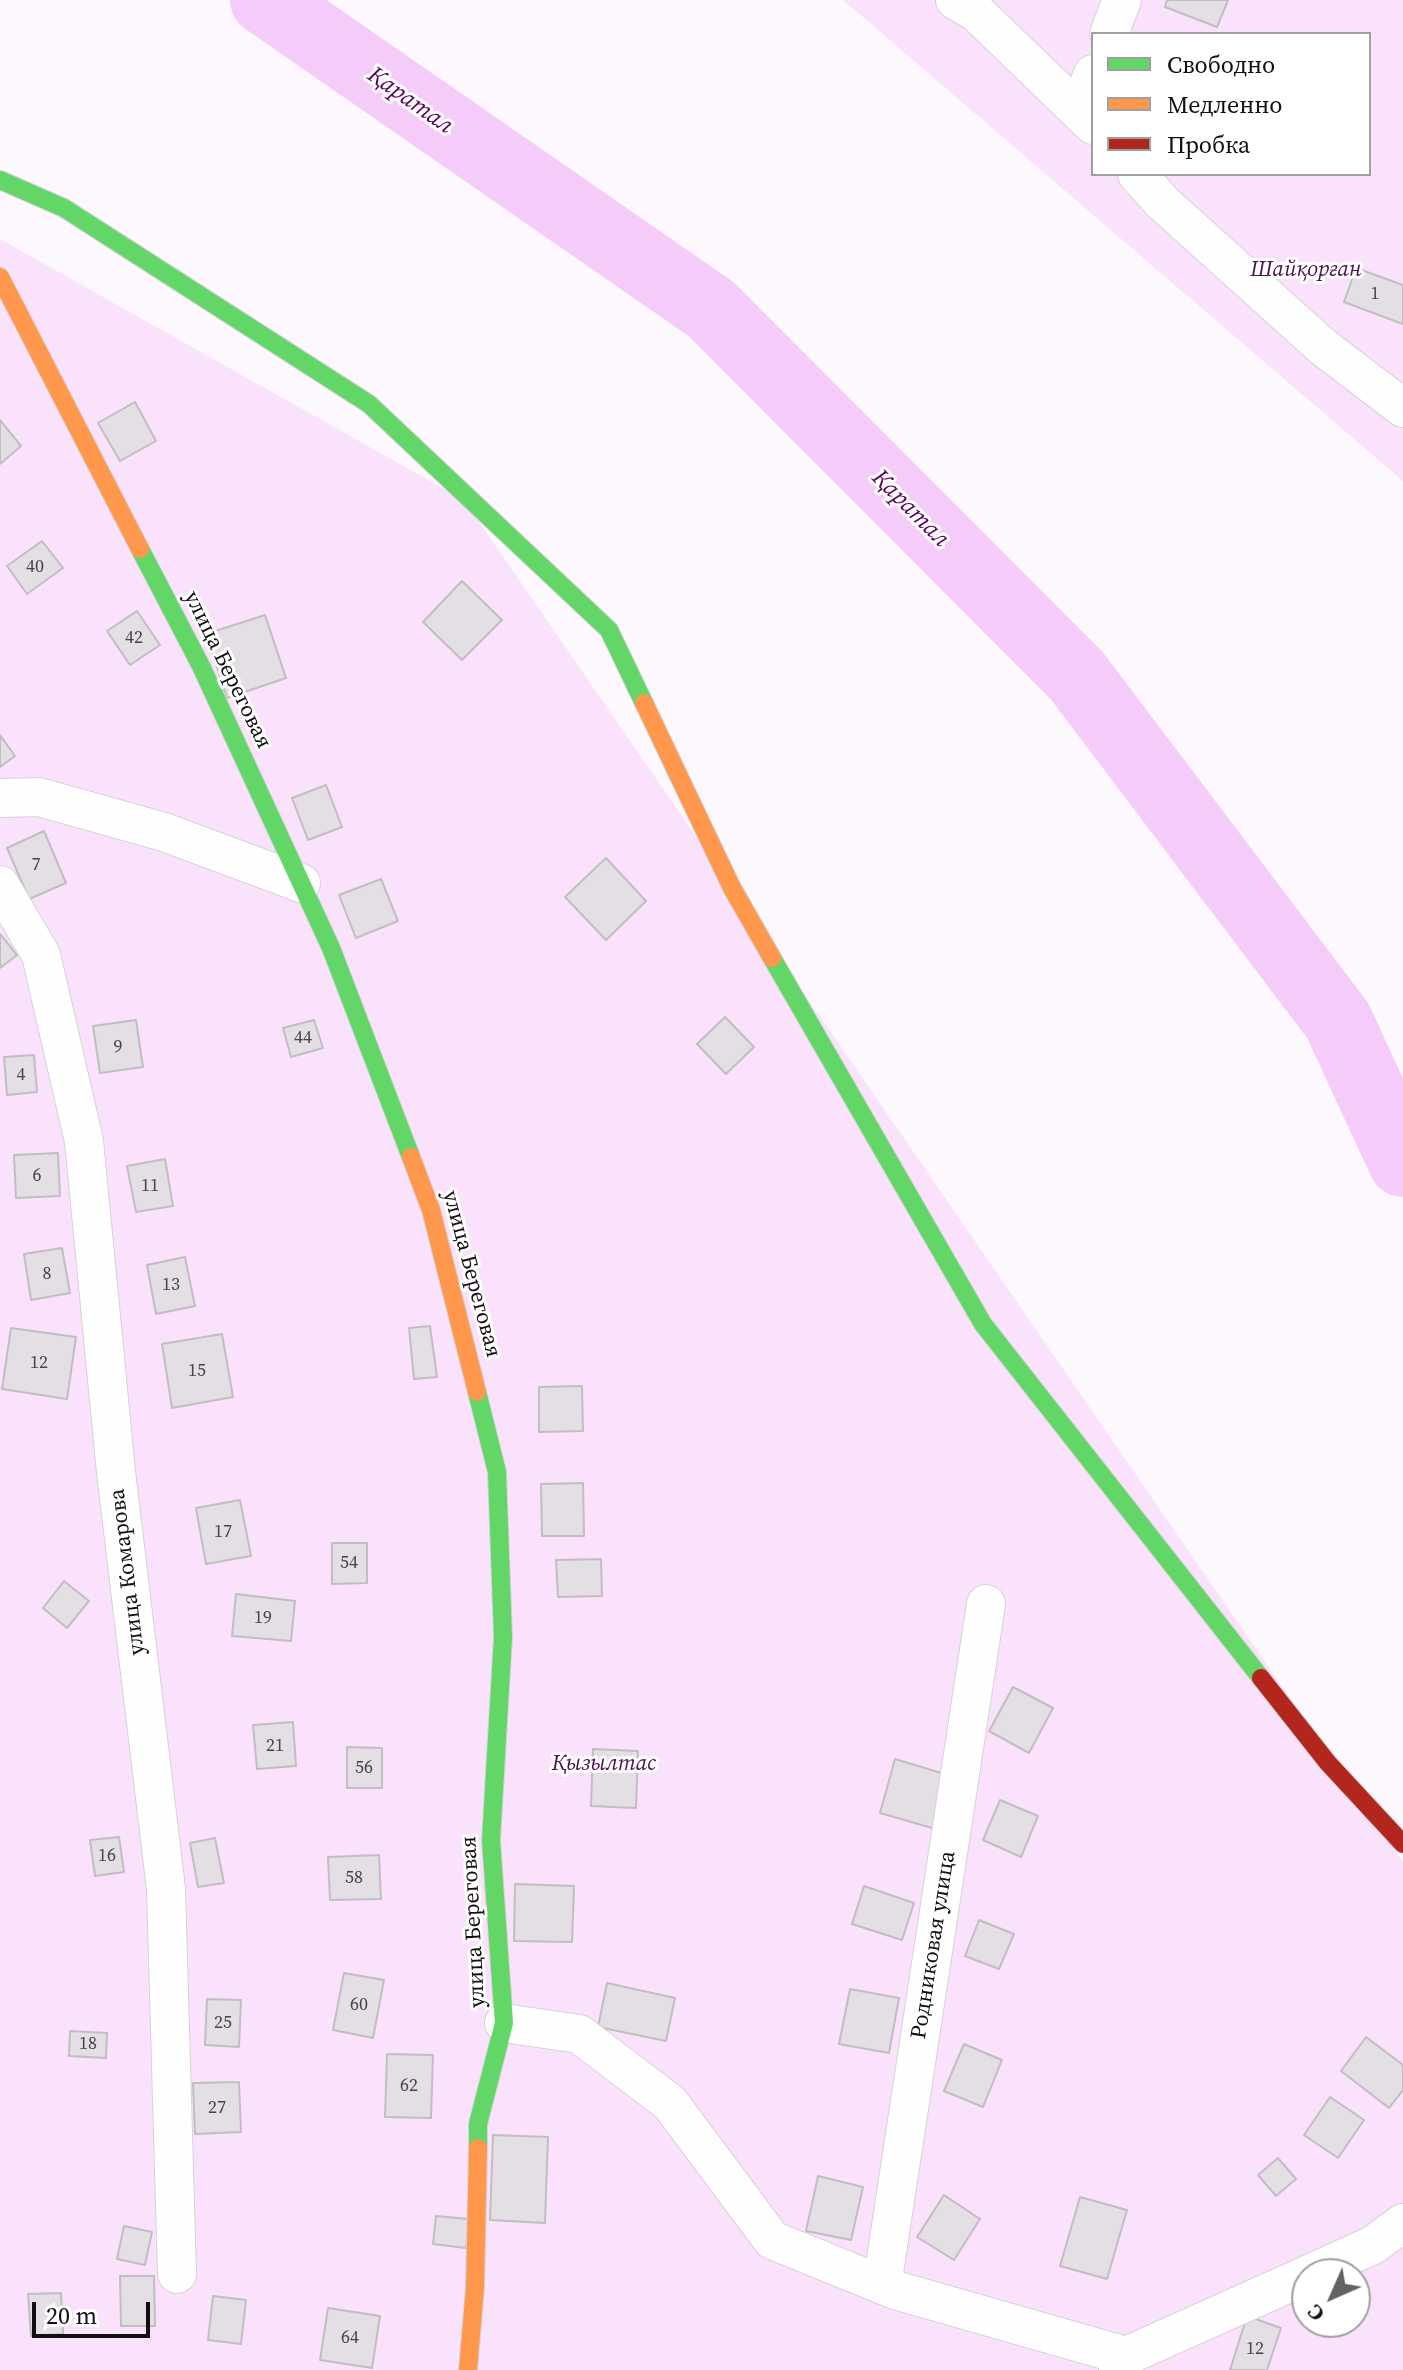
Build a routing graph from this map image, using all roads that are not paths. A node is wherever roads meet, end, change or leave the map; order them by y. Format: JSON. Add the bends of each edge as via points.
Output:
{"nodes":[{"id":1,"x":955,"y":0,"type":"edge"},
{"id":2,"x":1122,"y":0,"type":"edge"},
{"id":3,"x":1110,"y":32,"type":"edge"},
{"id":4,"x":1091,"y":87,"type":"edge"},
{"id":5,"x":1086,"y":118,"type":"edge"},
{"id":6,"x":1139,"y":176,"type":"edge"},
{"id":7,"x":0,"y":180,"type":"edge"},
{"id":8,"x":0,"y":277,"type":"edge"},
{"id":9,"x":1403,"y":408,"type":"edge"},
{"id":10,"x":0,"y":798,"type":"edge"},
{"id":11,"x":301,"y":883,"type":"junction"},
{"id":12,"x":0,"y":885,"type":"edge"},
{"id":13,"x":986,"y":1604,"type":"dead end"},
{"id":14,"x":1403,"y":1844,"type":"edge"},
{"id":15,"x":504,"y":2023,"type":"junction"},
{"id":16,"x":1403,"y":2223,"type":"edge"},
{"id":17,"x":1344,"y":2258,"type":"edge"},
{"id":18,"x":177,"y":2274,"type":"dead end"},
{"id":19,"x":1291,"y":2282,"type":"edge"},
{"id":20,"x":882,"y":2285,"type":"junction"},
{"id":21,"x":1122,"y":2363,"type":"edge"},
{"id":22,"x":468,"y":2370,"type":"edge"}],
"edges":[{"from":1,"to":5,"type":"street","via":[[977,13]]},
{"from":2,"to":3,"type":"street"},
{"from":4,"to":5,"type":"street"},
{"from":6,"to":9,"type":"street","via":[[1323,347]]},
{"from":7,"to":14,"type":"street","via":[[64,208],[369,404],[609,630],[732,888],[983,1324],[1328,1763]]},
{"from":8,"to":11,"type":"street","name":"улица Береговая","via":[[201,666]]},
{"from":10,"to":11,"type":"street","via":[[39,797],[164,832]]},
{"from":11,"to":15,"type":"street","name":"улица Береговая","via":[[431,1210],[497,1472],[503,1637],[491,1840]]},
{"from":12,"to":18,"type":"street","name":"улица Комарова","via":[[41,955],[84,1141],[116,1472],[166,1889]]},
{"from":13,"to":20,"type":"street","name":"Родниковая улица"},
{"from":15,"to":20,"type":"street","via":[[579,2034],[670,2103],[772,2240]]},
{"from":15,"to":22,"type":"street","name":"улица Береговая","via":[[478,2124]]},
{"from":16,"to":17,"type":"street"},
{"from":19,"to":21,"type":"street"},
{"from":20,"to":21,"type":"street"}]}
